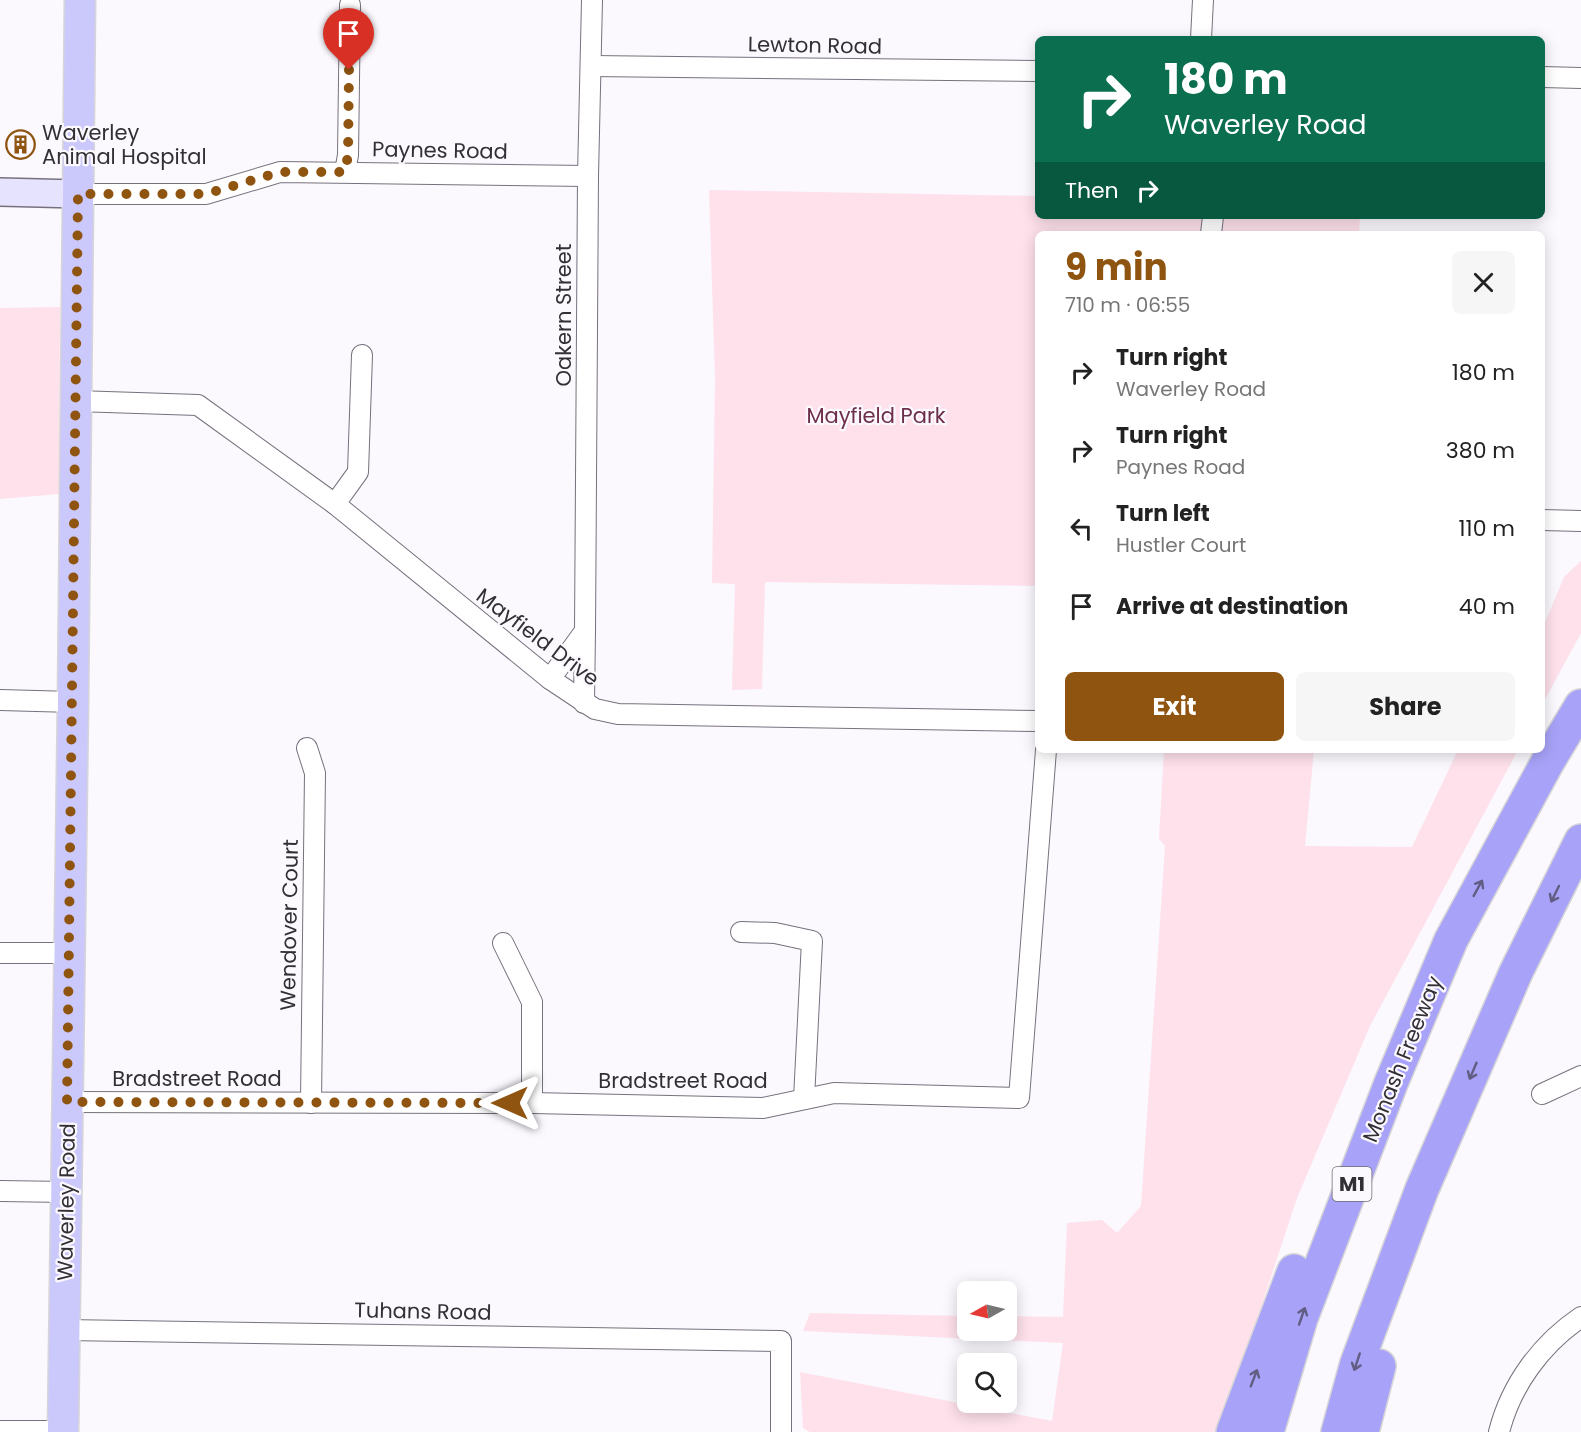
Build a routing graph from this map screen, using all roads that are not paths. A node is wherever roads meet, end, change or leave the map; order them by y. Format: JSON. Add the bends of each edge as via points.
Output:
{"nodes":[{"id":1,"x":80,"y":0,"type":"edge"},
{"id":2,"x":592,"y":0,"type":"edge"},
{"id":3,"x":1203,"y":0,"type":"edge"},
{"id":4,"x":350,"y":5,"type":"dead end"},
{"id":5,"x":1202,"y":36,"type":"edge"},
{"id":6,"x":591,"y":66,"type":"junction"},
{"id":7,"x":1035,"y":71,"type":"edge"},
{"id":8,"x":1545,"y":77,"type":"edge"},
{"id":9,"x":1581,"y":78,"type":"edge"},
{"id":10,"x":345,"y":172,"type":"junction"},
{"id":11,"x":588,"y":176,"type":"junction"},
{"id":12,"x":0,"y":192,"type":"edge"},
{"id":13,"x":78,"y":194,"type":"junction"},
{"id":14,"x":362,"y":355,"type":"dead end"},
{"id":15,"x":76,"y":401,"type":"junction"},
{"id":16,"x":336,"y":504,"type":"junction"},
{"id":17,"x":1545,"y":520,"type":"edge"},
{"id":18,"x":1581,"y":521,"type":"edge"},
{"id":19,"x":585,"y":631,"type":"junction"},
{"id":20,"x":550,"y":679,"type":"junction"},
{"id":21,"x":0,"y":700,"type":"edge"},
{"id":22,"x":73,"y":702,"type":"junction"},
{"id":23,"x":585,"y":703,"type":"junction"},
{"id":24,"x":1581,"y":706,"type":"edge"},
{"id":25,"x":1035,"y":721,"type":"edge"},
{"id":26,"x":307,"y":748,"type":"dead end"},
{"id":27,"x":1046,"y":753,"type":"edge"},
{"id":28,"x":1581,"y":842,"type":"edge"},
{"id":29,"x":741,"y":932,"type":"dead end"},
{"id":30,"x":1450,"y":940,"type":"junction"},
{"id":31,"x":503,"y":943,"type":"dead end"},
{"id":32,"x":0,"y":953,"type":"edge"},
{"id":33,"x":70,"y":953,"type":"junction"},
{"id":34,"x":1581,"y":1076,"type":"edge"},
{"id":35,"x":1542,"y":1094,"type":"dead end"},
{"id":36,"x":804,"y":1099,"type":"junction"},
{"id":37,"x":67,"y":1102,"type":"junction"},
{"id":38,"x":311,"y":1103,"type":"junction"},
{"id":39,"x":532,"y":1103,"type":"junction"},
{"id":40,"x":1422,"y":1190,"type":"junction"},
{"id":41,"x":0,"y":1191,"type":"edge"},
{"id":42,"x":67,"y":1192,"type":"junction"},
{"id":43,"x":1581,"y":1317,"type":"edge"},
{"id":44,"x":65,"y":1330,"type":"junction"},
{"id":45,"x":0,"y":1431,"type":"edge"},
{"id":46,"x":63,"y":1432,"type":"edge"},
{"id":47,"x":781,"y":1432,"type":"edge"},
{"id":48,"x":1233,"y":1432,"type":"edge"},
{"id":49,"x":1267,"y":1432,"type":"edge"},
{"id":50,"x":1338,"y":1432,"type":"edge"},
{"id":51,"x":1362,"y":1432,"type":"edge"},
{"id":52,"x":1499,"y":1432,"type":"edge"}],
"edges":[{"from":1,"to":13,"type":"main road","name":"Waverley Road"},
{"from":2,"to":6,"type":"street","name":"Oakern Street"},
{"from":3,"to":5,"type":"street"},
{"from":4,"to":10,"type":"street"},
{"from":6,"to":7,"type":"street","name":"Lewton Road"},
{"from":6,"to":11,"type":"street","name":"Oakern Street"},
{"from":8,"to":9,"type":"street"},
{"from":10,"to":11,"type":"street","name":"Paynes Road"},
{"from":10,"to":13,"type":"street","name":"Paynes Road","via":[[280,172],[206,194]]},
{"from":11,"to":19,"type":"street","name":"Oakern Street"},
{"from":12,"to":13,"type":"street"},
{"from":13,"to":15,"type":"main road","name":"Waverley Road"},
{"from":14,"to":16,"type":"street","via":[[358,472]]},
{"from":15,"to":16,"type":"street","name":"Mayfield Drive","via":[[198,405]]},
{"from":15,"to":22,"type":"main road","name":"Waverley Road"},
{"from":16,"to":20,"type":"street","name":"Mayfield Drive"},
{"from":17,"to":18,"type":"street"},
{"from":19,"to":20,"type":"street"},
{"from":19,"to":23,"type":"street","name":"Oakern Street"},
{"from":20,"to":23,"type":"street","name":"Mayfield Drive"},
{"from":21,"to":22,"type":"street"},
{"from":22,"to":33,"type":"main road","name":"Waverley Road"},
{"from":23,"to":25,"type":"street","name":"Mayfield Drive","via":[[618,714]]},
{"from":30,"to":24,"type":"highway","name":"Monash Freeway","number":"M1","one_way":true},
{"from":26,"to":38,"type":"street","name":"Wendover Court","via":[[315,773]]},
{"from":27,"to":36,"type":"street","name":"Bradstreet Road","via":[[1019,1098],[834,1093]]},
{"from":28,"to":40,"type":"highway","one_way":true,"via":[[1516,972]]},
{"from":29,"to":36,"type":"street","via":[[775,933],[812,941]]},
{"from":48,"to":30,"type":"highway","one_way":true,"via":[[1348,1141]]},
{"from":49,"to":30,"type":"highway","name":"Monash Freeway","number":"M1","one_way":true,"via":[[1305,1306],[1390,1083]]},
{"from":31,"to":39,"type":"street","via":[[532,1002]]},
{"from":32,"to":33,"type":"street"},
{"from":33,"to":37,"type":"main road","name":"Waverley Road"},
{"from":34,"to":35,"type":"street"},
{"from":36,"to":39,"type":"street","name":"Bradstreet Road","via":[[764,1108]]},
{"from":37,"to":38,"type":"street","name":"Bradstreet Road"},
{"from":37,"to":42,"type":"main road","name":"Waverley Road"},
{"from":38,"to":39,"type":"street","name":"Bradstreet Road"},
{"from":40,"to":50,"type":"highway","one_way":true,"via":[[1357,1363]]},
{"from":40,"to":51,"type":"highway"},
{"from":41,"to":42,"type":"street"},
{"from":42,"to":44,"type":"main road","name":"Waverley Road"},
{"from":43,"to":52,"type":"street","via":[[1549,1342],[1534,1361],[1510,1401]]},
{"from":44,"to":46,"type":"main road","name":"Waverley Road"},
{"from":44,"to":47,"type":"street","name":"Tuhans Road","via":[[781,1341]]},
{"from":45,"to":46,"type":"street"}]}
